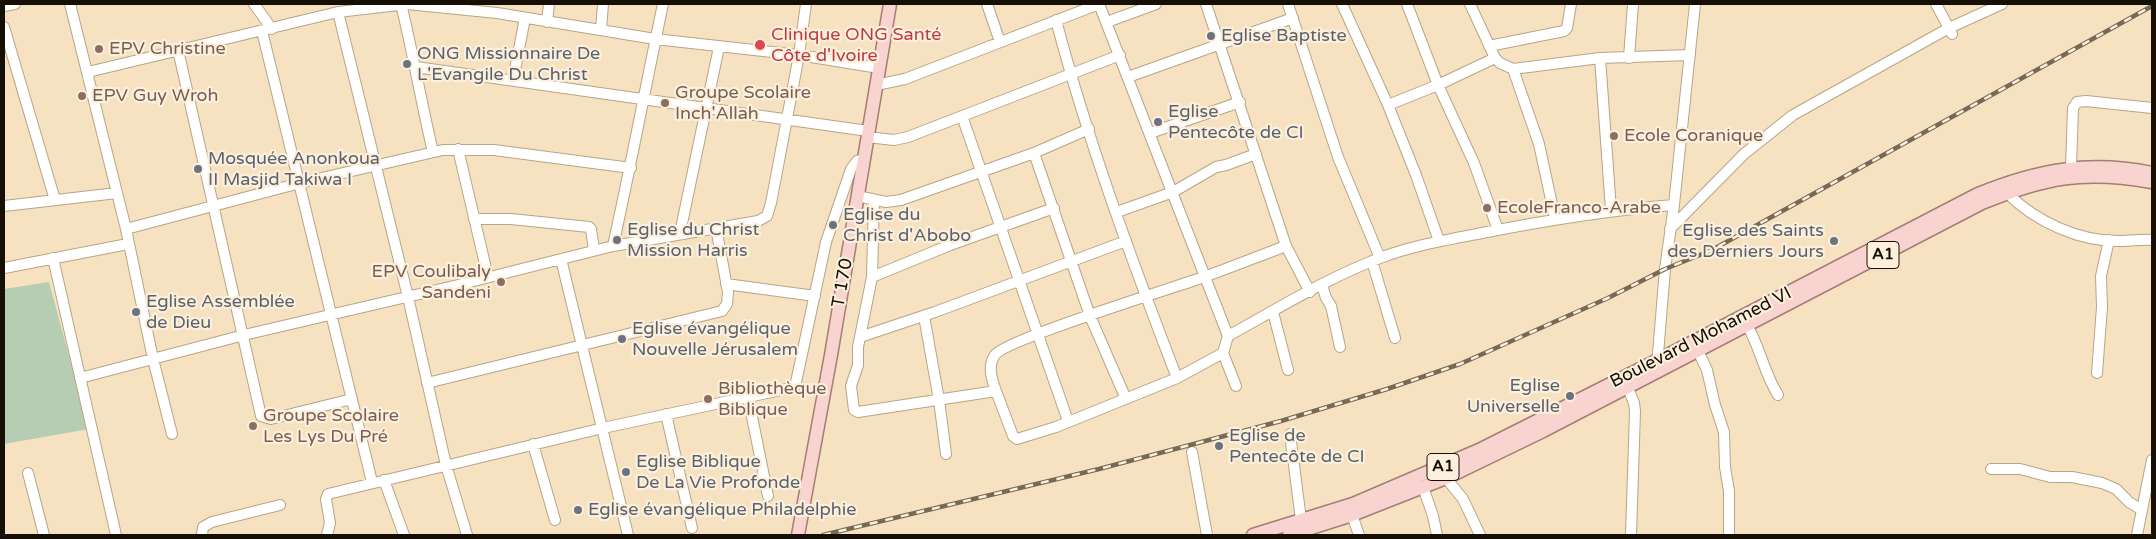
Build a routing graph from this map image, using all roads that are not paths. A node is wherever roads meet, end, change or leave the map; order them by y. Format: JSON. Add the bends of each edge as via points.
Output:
{"nodes":[{"id":1,"x":15,"y":4,"type":"edge"},
{"id":2,"x":70,"y":4,"type":"edge"},
{"id":3,"x":254,"y":4,"type":"edge"},
{"id":4,"x":401,"y":4,"type":"edge"},
{"id":5,"x":549,"y":4,"type":"edge"},
{"id":6,"x":603,"y":4,"type":"edge"},
{"id":7,"x":663,"y":4,"type":"edge"},
{"id":8,"x":806,"y":4,"type":"edge"},
{"id":9,"x":890,"y":4,"type":"edge"},
{"id":10,"x":987,"y":4,"type":"edge"},
{"id":11,"x":1099,"y":4,"type":"edge"},
{"id":12,"x":1156,"y":4,"type":"edge"},
{"id":13,"x":1206,"y":4,"type":"edge"},
{"id":14,"x":1288,"y":4,"type":"edge"},
{"id":15,"x":1342,"y":4,"type":"edge"},
{"id":16,"x":1407,"y":4,"type":"edge"},
{"id":17,"x":1470,"y":4,"type":"edge"},
{"id":18,"x":1571,"y":4,"type":"edge"},
{"id":19,"x":1632,"y":4,"type":"edge"},
{"id":20,"x":1695,"y":4,"type":"edge"},
{"id":21,"x":1936,"y":4,"type":"edge"},
{"id":22,"x":2002,"y":4,"type":"edge"},
{"id":23,"x":432,"y":5,"type":"edge"},
{"id":24,"x":4,"y":6,"type":"edge"},
{"id":25,"x":496,"y":8,"type":"edge"},
{"id":26,"x":338,"y":12,"type":"junction"},
{"id":27,"x":525,"y":18,"type":"junction"},
{"id":28,"x":1294,"y":18,"type":"junction"},
{"id":29,"x":1056,"y":20,"type":"junction"},
{"id":30,"x":547,"y":22,"type":"junction"},
{"id":31,"x":1107,"y":22,"type":"junction"},
{"id":32,"x":4,"y":27,"type":"edge"},
{"id":33,"x":267,"y":30,"type":"junction"},
{"id":34,"x":601,"y":30,"type":"junction"},
{"id":35,"x":1950,"y":31,"type":"junction"},
{"id":36,"x":656,"y":39,"type":"junction"},
{"id":37,"x":1000,"y":42,"type":"junction"},
{"id":38,"x":1219,"y":43,"type":"junction"},
{"id":39,"x":1489,"y":46,"type":"junction"},
{"id":40,"x":720,"y":47,"type":"junction"},
{"id":41,"x":178,"y":50,"type":"junction"},
{"id":42,"x":799,"y":55,"type":"junction"},
{"id":43,"x":1120,"y":55,"type":"junction"},
{"id":44,"x":1690,"y":55,"type":"junction"},
{"id":45,"x":1495,"y":58,"type":"junction"},
{"id":46,"x":1600,"y":58,"type":"junction"},
{"id":47,"x":1629,"y":58,"type":"junction"},
{"id":48,"x":416,"y":67,"type":"junction"},
{"id":49,"x":879,"y":68,"type":"junction"},
{"id":50,"x":1513,"y":69,"type":"junction"},
{"id":51,"x":88,"y":72,"type":"junction"},
{"id":52,"x":1070,"y":74,"type":"junction"},
{"id":53,"x":1128,"y":77,"type":"junction"},
{"id":54,"x":513,"y":80,"type":"junction"},
{"id":55,"x":876,"y":85,"type":"junction"},
{"id":56,"x":1438,"y":85,"type":"junction"},
{"id":57,"x":642,"y":100,"type":"junction"},
{"id":58,"x":1240,"y":102,"type":"junction"},
{"id":59,"x":1388,"y":104,"type":"junction"},
{"id":60,"x":2152,"y":108,"type":"edge"},
{"id":61,"x":706,"y":109,"type":"junction"},
{"id":62,"x":962,"y":116,"type":"junction"},
{"id":63,"x":787,"y":120,"type":"junction"},
{"id":64,"x":1089,"y":129,"type":"junction"},
{"id":65,"x":868,"y":134,"type":"junction"},
{"id":66,"x":1150,"y":134,"type":"junction"},
{"id":67,"x":458,"y":149,"type":"junction"},
{"id":68,"x":433,"y":152,"type":"junction"},
{"id":69,"x":1034,"y":153,"type":"junction"},
{"id":70,"x":1256,"y":154,"type":"junction"},
{"id":71,"x":863,"y":159,"type":"junction"},
{"id":72,"x":375,"y":166,"type":"junction"},
{"id":73,"x":631,"y":168,"type":"junction"},
{"id":74,"x":2071,"y":168,"type":"junction"},
{"id":75,"x":982,"y":171,"type":"junction"},
{"id":76,"x":2152,"y":173,"type":"edge"},
{"id":77,"x":2152,"y":182,"type":"edge"},
{"id":78,"x":300,"y":183,"type":"junction"},
{"id":79,"x":1172,"y":192,"type":"junction"},
{"id":80,"x":117,"y":193,"type":"junction"},
{"id":81,"x":2007,"y":193,"type":"junction"},
{"id":82,"x":857,"y":196,"type":"junction"},
{"id":83,"x":55,"y":200,"type":"junction"},
{"id":84,"x":874,"y":200,"type":"junction"},
{"id":85,"x":214,"y":205,"type":"junction"},
{"id":86,"x":1674,"y":205,"type":"junction"},
{"id":87,"x":4,"y":206,"type":"edge"},
{"id":88,"x":1054,"y":208,"type":"junction"},
{"id":89,"x":1611,"y":210,"type":"junction"},
{"id":90,"x":1116,"y":212,"type":"junction"},
{"id":91,"x":1555,"y":218,"type":"junction"},
{"id":92,"x":474,"y":219,"type":"junction"},
{"id":93,"x":1000,"y":227,"type":"junction"},
{"id":94,"x":126,"y":228,"type":"junction"},
{"id":95,"x":716,"y":228,"type":"junction"},
{"id":96,"x":1670,"y":229,"type":"junction"},
{"id":97,"x":1498,"y":230,"type":"junction"},
{"id":98,"x":680,"y":233,"type":"junction"},
{"id":99,"x":2109,"y":240,"type":"junction"},
{"id":100,"x":2152,"y":240,"type":"edge"},
{"id":101,"x":1126,"y":241,"type":"junction"},
{"id":102,"x":1439,"y":242,"type":"junction"},
{"id":103,"x":128,"y":244,"type":"junction"},
{"id":104,"x":613,"y":246,"type":"junction"},
{"id":105,"x":1286,"y":246,"type":"junction"},
{"id":106,"x":594,"y":250,"type":"junction"},
{"id":107,"x":53,"y":258,"type":"junction"},
{"id":108,"x":561,"y":259,"type":"junction"},
{"id":109,"x":1072,"y":260,"type":"junction"},
{"id":110,"x":1376,"y":260,"type":"junction"},
{"id":111,"x":4,"y":268,"type":"edge"},
{"id":112,"x":1205,"y":276,"type":"junction"},
{"id":113,"x":488,"y":277,"type":"junction"},
{"id":114,"x":872,"y":277,"type":"junction"},
{"id":115,"x":1018,"y":281,"type":"junction"},
{"id":116,"x":726,"y":284,"type":"junction"},
{"id":117,"x":1322,"y":285,"type":"junction"},
{"id":118,"x":1310,"y":292,"type":"junction"},
{"id":119,"x":815,"y":296,"type":"junction"},
{"id":120,"x":408,"y":297,"type":"junction"},
{"id":121,"x":1146,"y":297,"type":"junction"},
{"id":122,"x":1273,"y":312,"type":"junction"},
{"id":123,"x":330,"y":314,"type":"junction"},
{"id":124,"x":924,"y":316,"type":"junction"},
{"id":125,"x":1090,"y":316,"type":"junction"},
{"id":126,"x":1747,"y":325,"type":"junction"},
{"id":127,"x":1038,"y":334,"type":"junction"},
{"id":128,"x":244,"y":335,"type":"junction"},
{"id":129,"x":1228,"y":336,"type":"junction"},
{"id":130,"x":860,"y":338,"type":"junction"},
{"id":131,"x":1394,"y":338,"type":"dead end"},
{"id":132,"x":583,"y":344,"type":"junction"},
{"id":133,"x":1340,"y":347,"type":"dead end"},
{"id":134,"x":1698,"y":351,"type":"junction"},
{"id":135,"x":1223,"y":353,"type":"junction"},
{"id":136,"x":153,"y":360,"type":"junction"},
{"id":137,"x":1658,"y":366,"type":"junction"},
{"id":138,"x":1288,"y":370,"type":"dead end"},
{"id":139,"x":2096,"y":373,"type":"dead end"},
{"id":140,"x":80,"y":378,"type":"junction"},
{"id":141,"x":1177,"y":378,"type":"junction"},
{"id":142,"x":1625,"y":382,"type":"junction"},
{"id":143,"x":427,"y":383,"type":"junction"},
{"id":144,"x":1236,"y":386,"type":"dead end"},
{"id":145,"x":996,"y":391,"type":"junction"},
{"id":146,"x":1778,"y":395,"type":"dead end"},
{"id":147,"x":748,"y":397,"type":"junction"},
{"id":148,"x":352,"y":399,"type":"junction"},
{"id":149,"x":1126,"y":399,"type":"junction"},
{"id":150,"x":939,"y":400,"type":"junction"},
{"id":151,"x":666,"y":414,"type":"junction"},
{"id":152,"x":1068,"y":422,"type":"junction"},
{"id":153,"x":603,"y":428,"type":"junction"},
{"id":154,"x":172,"y":434,"type":"dead end"},
{"id":155,"x":1290,"y":434,"type":"dead end"},
{"id":156,"x":533,"y":444,"type":"junction"},
{"id":157,"x":1192,"y":452,"type":"dead end"},
{"id":158,"x":946,"y":454,"type":"dead end"},
{"id":159,"x":2152,"y":460,"type":"edge"},
{"id":160,"x":446,"y":465,"type":"junction"},
{"id":161,"x":1991,"y":470,"type":"dead end"},
{"id":162,"x":28,"y":473,"type":"dead end"},
{"id":163,"x":1446,"y":478,"type":"junction"},
{"id":164,"x":384,"y":480,"type":"junction"},
{"id":165,"x":372,"y":482,"type":"junction"},
{"id":166,"x":1423,"y":488,"type":"junction"},
{"id":167,"x":768,"y":496,"type":"dead end"},
{"id":168,"x":280,"y":506,"type":"dead end"},
{"id":169,"x":2142,"y":510,"type":"junction"},
{"id":170,"x":1352,"y":515,"type":"junction"},
{"id":171,"x":555,"y":520,"type":"dead end"},
{"id":172,"x":1302,"y":520,"type":"junction"},
{"id":173,"x":692,"y":528,"type":"dead end"},
{"id":174,"x":798,"y":534,"type":"edge"},
{"id":175,"x":44,"y":535,"type":"edge"},
{"id":176,"x":116,"y":535,"type":"edge"},
{"id":177,"x":202,"y":535,"type":"edge"},
{"id":178,"x":327,"y":535,"type":"edge"},
{"id":179,"x":404,"y":535,"type":"edge"},
{"id":180,"x":467,"y":535,"type":"edge"},
{"id":181,"x":628,"y":535,"type":"edge"},
{"id":182,"x":1207,"y":535,"type":"edge"},
{"id":183,"x":1253,"y":535,"type":"edge"},
{"id":184,"x":1289,"y":535,"type":"edge"},
{"id":185,"x":1359,"y":535,"type":"edge"},
{"id":186,"x":1437,"y":535,"type":"edge"},
{"id":187,"x":1480,"y":535,"type":"edge"},
{"id":188,"x":1630,"y":535,"type":"edge"},
{"id":189,"x":1729,"y":535,"type":"edge"},
{"id":190,"x":2138,"y":535,"type":"edge"}],
"edges":[{"from":1,"to":24,"type":"street"},
{"from":2,"to":51,"type":"street"},
{"from":3,"to":33,"type":"street"},
{"from":4,"to":23,"type":"street"},
{"from":4,"to":26,"type":"street"},
{"from":4,"to":48,"type":"street"},
{"from":5,"to":30,"type":"street"},
{"from":6,"to":34,"type":"street"},
{"from":7,"to":36,"type":"street"},
{"from":8,"to":42,"type":"street"},
{"from":9,"to":49,"type":"main road","name":"T 170"},
{"from":10,"to":37,"type":"street"},
{"from":11,"to":29,"type":"street"},
{"from":11,"to":31,"type":"street"},
{"from":12,"to":31,"type":"street"},
{"from":13,"to":38,"type":"street"},
{"from":14,"to":28,"type":"street"},
{"from":15,"to":59,"type":"street"},
{"from":16,"to":56,"type":"street"},
{"from":17,"to":39,"type":"street"},
{"from":18,"to":39,"type":"street","via":[[1564,31]]},
{"from":19,"to":47,"type":"street"},
{"from":20,"to":44,"type":"street"},
{"from":21,"to":35,"type":"street"},
{"from":22,"to":35,"type":"street"},
{"from":23,"to":25,"type":"street"},
{"from":25,"to":27,"type":"street"},
{"from":26,"to":33,"type":"street"},
{"from":26,"to":72,"type":"street"},
{"from":27,"to":30,"type":"street"},
{"from":27,"to":54,"type":"street"},
{"from":28,"to":38,"type":"street"},
{"from":28,"to":110,"type":"street","via":[[1338,156]]},
{"from":29,"to":37,"type":"street"},
{"from":29,"to":52,"type":"street"},
{"from":30,"to":34,"type":"street"},
{"from":31,"to":43,"type":"street"},
{"from":32,"to":83,"type":"street"},
{"from":33,"to":41,"type":"street"},
{"from":33,"to":78,"type":"street"},
{"from":34,"to":36,"type":"street"},
{"from":35,"to":96,"type":"street","via":[[1793,116],[1744,154]]},
{"from":36,"to":40,"type":"street"},
{"from":36,"to":57,"type":"street"},
{"from":37,"to":55,"type":"street","via":[[905,79]]},
{"from":38,"to":53,"type":"street"},
{"from":38,"to":58,"type":"street"},
{"from":39,"to":45,"type":"street"},
{"from":40,"to":42,"type":"street"},
{"from":40,"to":61,"type":"street"},
{"from":41,"to":51,"type":"street"},
{"from":41,"to":85,"type":"street"},
{"from":42,"to":49,"type":"street"},
{"from":42,"to":63,"type":"street"},
{"from":43,"to":52,"type":"street"},
{"from":43,"to":53,"type":"street"},
{"from":44,"to":47,"type":"street"},
{"from":44,"to":86,"type":"street"},
{"from":45,"to":50,"type":"street"},
{"from":45,"to":56,"type":"street"},
{"from":46,"to":47,"type":"street"},
{"from":46,"to":50,"type":"street"},
{"from":46,"to":89,"type":"street"},
{"from":48,"to":54,"type":"street"},
{"from":48,"to":68,"type":"street"},
{"from":49,"to":55,"type":"main road","name":"T 170"},
{"from":50,"to":91,"type":"street","via":[[1540,144]]},
{"from":51,"to":80,"type":"street"},
{"from":52,"to":62,"type":"street"},
{"from":52,"to":64,"type":"street"},
{"from":53,"to":66,"type":"street"},
{"from":54,"to":57,"type":"street"},
{"from":55,"to":65,"type":"main road","name":"T 170"},
{"from":56,"to":59,"type":"street"},
{"from":56,"to":97,"type":"street","via":[[1468,149]]},
{"from":57,"to":61,"type":"street"},
{"from":57,"to":73,"type":"street"},
{"from":58,"to":66,"type":"street"},
{"from":58,"to":70,"type":"street"},
{"from":59,"to":102,"type":"street"},
{"from":60,"to":74,"type":"street","via":[[2086,100],[2077,102]]},
{"from":61,"to":63,"type":"street"},
{"from":61,"to":98,"type":"street"},
{"from":62,"to":65,"type":"street","via":[[894,140]]},
{"from":62,"to":75,"type":"street"},
{"from":63,"to":65,"type":"street"},
{"from":63,"to":95,"type":"street","via":[[767,216],[758,221]]},
{"from":64,"to":69,"type":"street"},
{"from":64,"to":90,"type":"street"},
{"from":65,"to":71,"type":"main road","name":"T 170"},
{"from":66,"to":79,"type":"street"},
{"from":67,"to":68,"type":"street"},
{"from":67,"to":73,"type":"street","via":[[494,150]]},
{"from":67,"to":92,"type":"street"},
{"from":68,"to":72,"type":"street"},
{"from":69,"to":75,"type":"street"},
{"from":69,"to":88,"type":"street"},
{"from":70,"to":79,"type":"street","via":[[1216,167]]},
{"from":70,"to":105,"type":"street"},
{"from":71,"to":82,"type":"main road","name":"T 170"},
{"from":71,"to":119,"type":"street","via":[[851,169],[843,190],[826,242]]},
{"from":72,"to":78,"type":"street"},
{"from":72,"to":120,"type":"street"},
{"from":73,"to":104,"type":"street"},
{"from":74,"to":76,"type":"main road","name":"Boulevard Mohamed VI","number":"A1","via":[[2109,167]]},
{"from":74,"to":137,"type":"main road","name":"Boulevard Mohamed VI","number":"A1","via":[[2010,181],[1978,194]]},
{"from":75,"to":84,"type":"street","via":[[893,202]]},
{"from":75,"to":93,"type":"street"},
{"from":77,"to":81,"type":"main road","name":"Boulevard Mohamed VI","number":"A1","via":[[2091,175],[2031,184]]},
{"from":78,"to":85,"type":"street"},
{"from":78,"to":123,"type":"street"},
{"from":79,"to":90,"type":"street"},
{"from":79,"to":112,"type":"street"},
{"from":80,"to":83,"type":"street"},
{"from":80,"to":94,"type":"street"},
{"from":81,"to":99,"type":"street","via":[[2022,206],[2061,228]]},
{"from":81,"to":126,"type":"main road","name":"Boulevard Mohamed VI","number":"A1","via":[[1982,202]]},
{"from":82,"to":84,"type":"street"},
{"from":82,"to":174,"type":"main road","name":"T 170"},
{"from":83,"to":87,"type":"street"},
{"from":84,"to":114,"type":"street"},
{"from":85,"to":94,"type":"street"},
{"from":85,"to":128,"type":"street"},
{"from":86,"to":89,"type":"street"},
{"from":86,"to":96,"type":"street"},
{"from":88,"to":93,"type":"street"},
{"from":88,"to":109,"type":"street"},
{"from":89,"to":91,"type":"street"},
{"from":90,"to":101,"type":"street"},
{"from":91,"to":97,"type":"street"},
{"from":92,"to":106,"type":"street","via":[[511,219],[590,227]]},
{"from":92,"to":113,"type":"street"},
{"from":93,"to":114,"type":"street"},
{"from":93,"to":115,"type":"street"},
{"from":94,"to":103,"type":"street"},
{"from":95,"to":98,"type":"street"},
{"from":95,"to":116,"type":"street"},
{"from":96,"to":137,"type":"street"},
{"from":97,"to":102,"type":"street"},
{"from":98,"to":104,"type":"street"},
{"from":99,"to":100,"type":"street"},
{"from":99,"to":139,"type":"street","via":[[2101,276],[2102,307]]},
{"from":101,"to":109,"type":"street"},
{"from":101,"to":121,"type":"street"},
{"from":102,"to":110,"type":"street"},
{"from":103,"to":107,"type":"street"},
{"from":103,"to":136,"type":"street"},
{"from":104,"to":106,"type":"street"},
{"from":105,"to":112,"type":"street"},
{"from":105,"to":118,"type":"street"},
{"from":106,"to":108,"type":"street"},
{"from":107,"to":111,"type":"street"},
{"from":107,"to":140,"type":"street"},
{"from":108,"to":113,"type":"street"},
{"from":108,"to":132,"type":"street"},
{"from":109,"to":115,"type":"street"},
{"from":109,"to":125,"type":"street"},
{"from":110,"to":117,"type":"street"},
{"from":110,"to":131,"type":"street"},
{"from":112,"to":121,"type":"street"},
{"from":112,"to":129,"type":"street"},
{"from":113,"to":120,"type":"street"},
{"from":114,"to":130,"type":"street"},
{"from":115,"to":124,"type":"street"},
{"from":115,"to":127,"type":"street"},
{"from":116,"to":119,"type":"street"},
{"from":116,"to":132,"type":"street","via":[[727,304],[722,310]]},
{"from":117,"to":118,"type":"street"},
{"from":117,"to":133,"type":"street","via":[[1331,306]]},
{"from":118,"to":122,"type":"street"},
{"from":119,"to":147,"type":"street","via":[[797,385]]},
{"from":120,"to":123,"type":"street"},
{"from":120,"to":143,"type":"street"},
{"from":121,"to":125,"type":"street"},
{"from":121,"to":141,"type":"street"},
{"from":122,"to":129,"type":"street"},
{"from":122,"to":138,"type":"street"},
{"from":123,"to":128,"type":"street"},
{"from":123,"to":148,"type":"street"},
{"from":124,"to":130,"type":"street"},
{"from":124,"to":150,"type":"street"},
{"from":125,"to":127,"type":"street"},
{"from":125,"to":149,"type":"street"},
{"from":126,"to":134,"type":"main road","name":"Boulevard Mohamed VI","number":"A1"},
{"from":126,"to":146,"type":"street"},
{"from":127,"to":145,"type":"street","via":[[994,355],[990,371]]},
{"from":127,"to":152,"type":"street"},
{"from":128,"to":136,"type":"street"},
{"from":128,"to":148,"type":"street","via":[[261,416],[271,420]]},
{"from":129,"to":135,"type":"street"},
{"from":130,"to":150,"type":"street","via":[[858,366],[851,386],[852,406],[856,412]]},
{"from":132,"to":143,"type":"street"},
{"from":132,"to":153,"type":"street"},
{"from":134,"to":137,"type":"main road","name":"Boulevard Mohamed VI","number":"A1"},
{"from":134,"to":189,"type":"street","via":[[1707,370],[1724,432]]},
{"from":135,"to":141,"type":"street"},
{"from":135,"to":144,"type":"street"},
{"from":136,"to":140,"type":"street"},
{"from":136,"to":154,"type":"street"},
{"from":137,"to":142,"type":"main road","name":"Boulevard Mohamed VI","number":"A1"},
{"from":140,"to":176,"type":"street"},
{"from":141,"to":149,"type":"street"},
{"from":142,"to":163,"type":"main road","name":"Boulevard Mohamed VI","number":"A1"},
{"from":142,"to":172,"type":"main road","name":"Boulevard Mohamed VI","number":"A1","via":[[1441,468],[1353,504]]},
{"from":142,"to":188,"type":"street","via":[[1634,403],[1636,420]]},
{"from":143,"to":160,"type":"street"},
{"from":145,"to":150,"type":"street"},
{"from":145,"to":152,"type":"street","via":[[1017,439]]},
{"from":147,"to":151,"type":"street"},
{"from":147,"to":167,"type":"street"},
{"from":148,"to":165,"type":"street"},
{"from":149,"to":152,"type":"street"},
{"from":150,"to":158,"type":"street"},
{"from":151,"to":153,"type":"street"},
{"from":151,"to":173,"type":"street"},
{"from":153,"to":156,"type":"street"},
{"from":153,"to":181,"type":"street"},
{"from":155,"to":172,"type":"street"},
{"from":156,"to":160,"type":"street"},
{"from":156,"to":171,"type":"street"},
{"from":157,"to":182,"type":"street"},
{"from":159,"to":169,"type":"street"},
{"from":160,"to":164,"type":"street"},
{"from":160,"to":180,"type":"street"},
{"from":161,"to":169,"type":"street","via":[[2020,469],[2050,477],[2102,483],[2116,489]]},
{"from":162,"to":175,"type":"street"},
{"from":163,"to":166,"type":"main road","name":"Boulevard Mohamed VI","number":"A1"},
{"from":163,"to":187,"type":"street","via":[[1463,499]]},
{"from":164,"to":165,"type":"street"},
{"from":164,"to":179,"type":"street"},
{"from":165,"to":178,"type":"street","via":[[328,494],[330,523]]},
{"from":166,"to":170,"type":"main road","name":"Boulevard Mohamed VI","number":"A1"},
{"from":166,"to":186,"type":"street"},
{"from":168,"to":177,"type":"street","via":[[212,522],[202,527]]},
{"from":169,"to":190,"type":"street"},
{"from":170,"to":184,"type":"main road","name":"Boulevard Mohamed VI","number":"A1"},
{"from":170,"to":185,"type":"street"},
{"from":172,"to":183,"type":"main road","name":"Boulevard Mohamed VI","number":"A1"}]}
